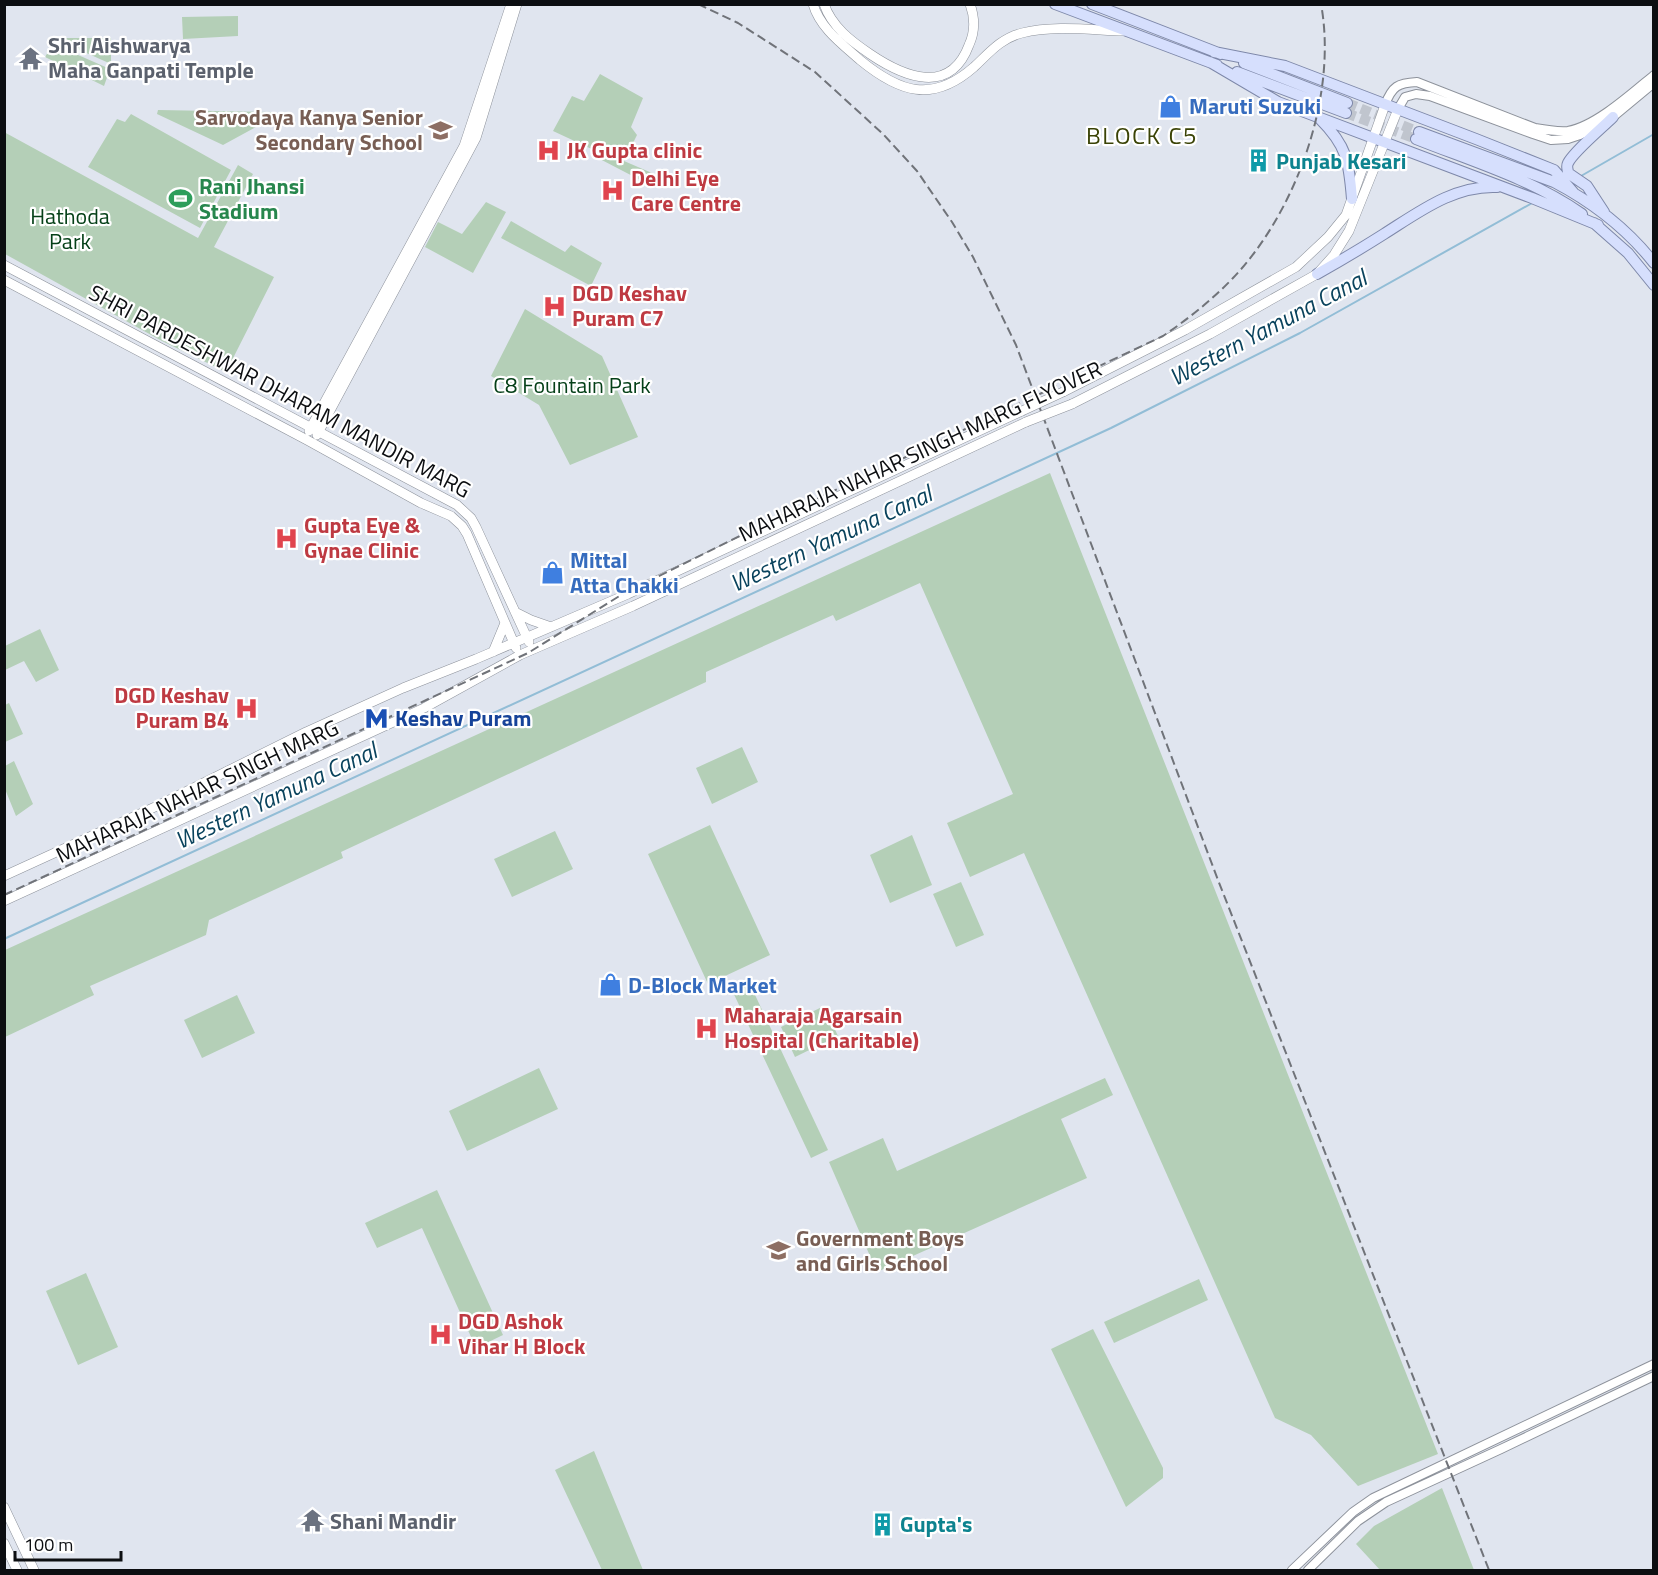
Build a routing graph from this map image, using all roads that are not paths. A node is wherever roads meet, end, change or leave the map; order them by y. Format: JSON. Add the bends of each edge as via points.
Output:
{"nodes":[{"id":1,"x":510,"y":4,"type":"edge"},
{"id":2,"x":517,"y":4,"type":"edge"},
{"id":3,"x":813,"y":4,"type":"edge"},
{"id":4,"x":824,"y":4,"type":"edge"},
{"id":5,"x":970,"y":4,"type":"edge"},
{"id":6,"x":1055,"y":4,"type":"edge"},
{"id":7,"x":1092,"y":4,"type":"edge"},
{"id":8,"x":1126,"y":31,"type":"junction"},
{"id":9,"x":1212,"y":57,"type":"junction"},
{"id":10,"x":1653,"y":75,"type":"edge"},
{"id":11,"x":1653,"y":83,"type":"edge"},
{"id":12,"x":1385,"y":105,"type":"junction"},
{"id":13,"x":1347,"y":108,"type":"tunnel mouth"},
{"id":14,"x":1398,"y":109,"type":"junction"},
{"id":15,"x":1317,"y":117,"type":"junction"},
{"id":16,"x":1613,"y":117,"type":"junction"},
{"id":17,"x":1373,"y":138,"type":"junction"},
{"id":18,"x":1385,"y":142,"type":"junction"},
{"id":19,"x":1561,"y":178,"type":"junction"},
{"id":20,"x":1506,"y":188,"type":"junction"},
{"id":21,"x":1352,"y":199,"type":"junction"},
{"id":22,"x":1558,"y":203,"type":"junction"},
{"id":23,"x":1608,"y":217,"type":"junction"},
{"id":24,"x":1653,"y":263,"type":"edge"},
{"id":25,"x":4,"y":265,"type":"edge"},
{"id":26,"x":1317,"y":274,"type":"junction"},
{"id":27,"x":4,"y":280,"type":"edge"},
{"id":28,"x":1653,"y":285,"type":"edge"},
{"id":29,"x":316,"y":429,"type":"junction"},
{"id":30,"x":309,"y":440,"type":"junction"},
{"id":31,"x":515,"y":612,"type":"junction"},
{"id":32,"x":505,"y":623,"type":"junction"},
{"id":33,"x":551,"y":627,"type":"junction"},
{"id":34,"x":527,"y":637,"type":"junction"},
{"id":35,"x":514,"y":643,"type":"junction"},
{"id":36,"x":533,"y":649,"type":"junction"},
{"id":37,"x":493,"y":652,"type":"junction"},
{"id":38,"x":520,"y":655,"type":"junction"},
{"id":39,"x":4,"y":876,"type":"edge"},
{"id":40,"x":4,"y":901,"type":"edge"},
{"id":41,"x":1653,"y":1364,"type":"edge"},
{"id":42,"x":1653,"y":1376,"type":"edge"},
{"id":43,"x":4,"y":1507,"type":"edge"},
{"id":44,"x":4,"y":1543,"type":"edge"},
{"id":45,"x":17,"y":1570,"type":"edge"},
{"id":46,"x":34,"y":1570,"type":"edge"},
{"id":47,"x":1292,"y":1570,"type":"edge"},
{"id":48,"x":1308,"y":1570,"type":"edge"}],
"edges":[{"from":1,"to":29,"type":"main road","via":[[466,140]]},
{"from":2,"to":29,"type":"main road","via":[[476,138]]},
{"from":3,"to":8,"type":"main road","via":[[825,26],[855,55],[891,82],[915,91],[949,84],[1008,37],[1045,30]]},
{"from":4,"to":5,"type":"main road","via":[[851,41],[899,72],[916,78],[951,70],[967,51],[974,23]]},
{"from":6,"to":8,"type":"main road"},
{"from":7,"to":9,"type":"main road"},
{"from":8,"to":9,"type":"main road"},
{"from":9,"to":12,"type":"main road","via":[[1285,66]]},
{"from":9,"to":13,"type":"main road"},
{"from":9,"to":15,"type":"main road","via":[[1278,102]]},
{"from":10,"to":12,"type":"street","via":[[1611,110],[1570,130],[1535,128],[1417,82],[1394,88]]},
{"from":11,"to":16,"type":"street"},
{"from":12,"to":14,"type":"main road"},
{"from":12,"to":17,"type":"main road","name":"MAHARAJA NAHAR SINGH MARG FLYOVER"},
{"from":14,"to":16,"type":"street","via":[[1405,97],[1430,96],[1551,140],[1580,135]]},
{"from":14,"to":18,"type":"main road","name":"MAHARAJA NAHAR SINGH MARG FLYOVER"},
{"from":14,"to":19,"type":"main road","via":[[1554,170]]},
{"from":15,"to":17,"type":"main road"},
{"from":15,"to":21,"type":"main road","via":[[1341,142]]},
{"from":16,"to":19,"type":"main road","via":[[1568,163]]},
{"from":17,"to":18,"type":"main road"},
{"from":17,"to":21,"type":"main road","name":"MAHARAJA NAHAR SINGH MARG FLYOVER"},
{"from":18,"to":20,"type":"main road"},
{"from":18,"to":26,"type":"main road","name":"MAHARAJA NAHAR SINGH MARG FLYOVER","via":[[1349,231]]},
{"from":19,"to":22,"type":"main road","via":[[1417,135],[1540,189]]},
{"from":19,"to":23,"type":"main road","via":[[1573,192]]},
{"from":19,"to":23,"type":"main road","via":[[1587,186]]},
{"from":20,"to":22,"type":"main road"},
{"from":20,"to":26,"type":"main road","via":[[1480,187],[1455,193]]},
{"from":21,"to":33,"type":"main road","name":"MAHARAJA NAHAR SINGH MARG FLYOVER","bridge":true,"via":[[1346,215],[1328,237],[1296,267],[1185,330],[1074,386]]},
{"from":22,"to":28,"type":"main road","via":[[1598,225],[1629,253]]},
{"from":23,"to":24,"type":"main road"},
{"from":25,"to":29,"type":"main road","name":"SHRI PARDESHWAR DHARAM MANDIR MARG"},
{"from":26,"to":36,"type":"main road","name":"MAHARAJA NAHAR SINGH MARG FLYOVER","bridge":true,"via":[[1072,404]]},
{"from":27,"to":30,"type":"main road","name":"SHRI PARDESHWAR DHARAM MANDIR MARG"},
{"from":29,"to":30,"type":"main road"},
{"from":29,"to":31,"type":"main road","name":"SHRI PARDESHWAR DHARAM MANDIR MARG","via":[[465,512],[476,527]]},
{"from":30,"to":32,"type":"main road","name":"SHRI PARDESHWAR DHARAM MANDIR MARG","via":[[451,516],[462,526]]},
{"from":31,"to":33,"type":"main road"},
{"from":31,"to":34,"type":"main road","name":"SHRI PARDESHWAR DHARAM MANDIR MARG"},
{"from":32,"to":35,"type":"main road","name":"SHRI PARDESHWAR DHARAM MANDIR MARG"},
{"from":32,"to":37,"type":"main road"},
{"from":33,"to":34,"type":"main road","name":"MAHARAJA NAHAR SINGH MARG"},
{"from":34,"to":35,"type":"main road","name":"MAHARAJA NAHAR SINGH MARG"},
{"from":34,"to":36,"type":"main road","name":"SHRI PARDESHWAR DHARAM MANDIR MARG"},
{"from":35,"to":37,"type":"main road","name":"MAHARAJA NAHAR SINGH MARG"},
{"from":35,"to":38,"type":"main road","name":"SHRI PARDESHWAR DHARAM MANDIR MARG"},
{"from":36,"to":38,"type":"main road","name":"MAHARAJA NAHAR SINGH MARG"},
{"from":37,"to":39,"type":"main road","name":"MAHARAJA NAHAR SINGH MARG","via":[[306,732]]},
{"from":38,"to":40,"type":"main road","name":"MAHARAJA NAHAR SINGH MARG","via":[[424,708]]},
{"from":41,"to":47,"type":"street","via":[[1373,1498]]},
{"from":42,"to":48,"type":"street","via":[[1386,1502],[1358,1521]]},
{"from":43,"to":46,"type":"main road"},
{"from":44,"to":45,"type":"main road"}]}
